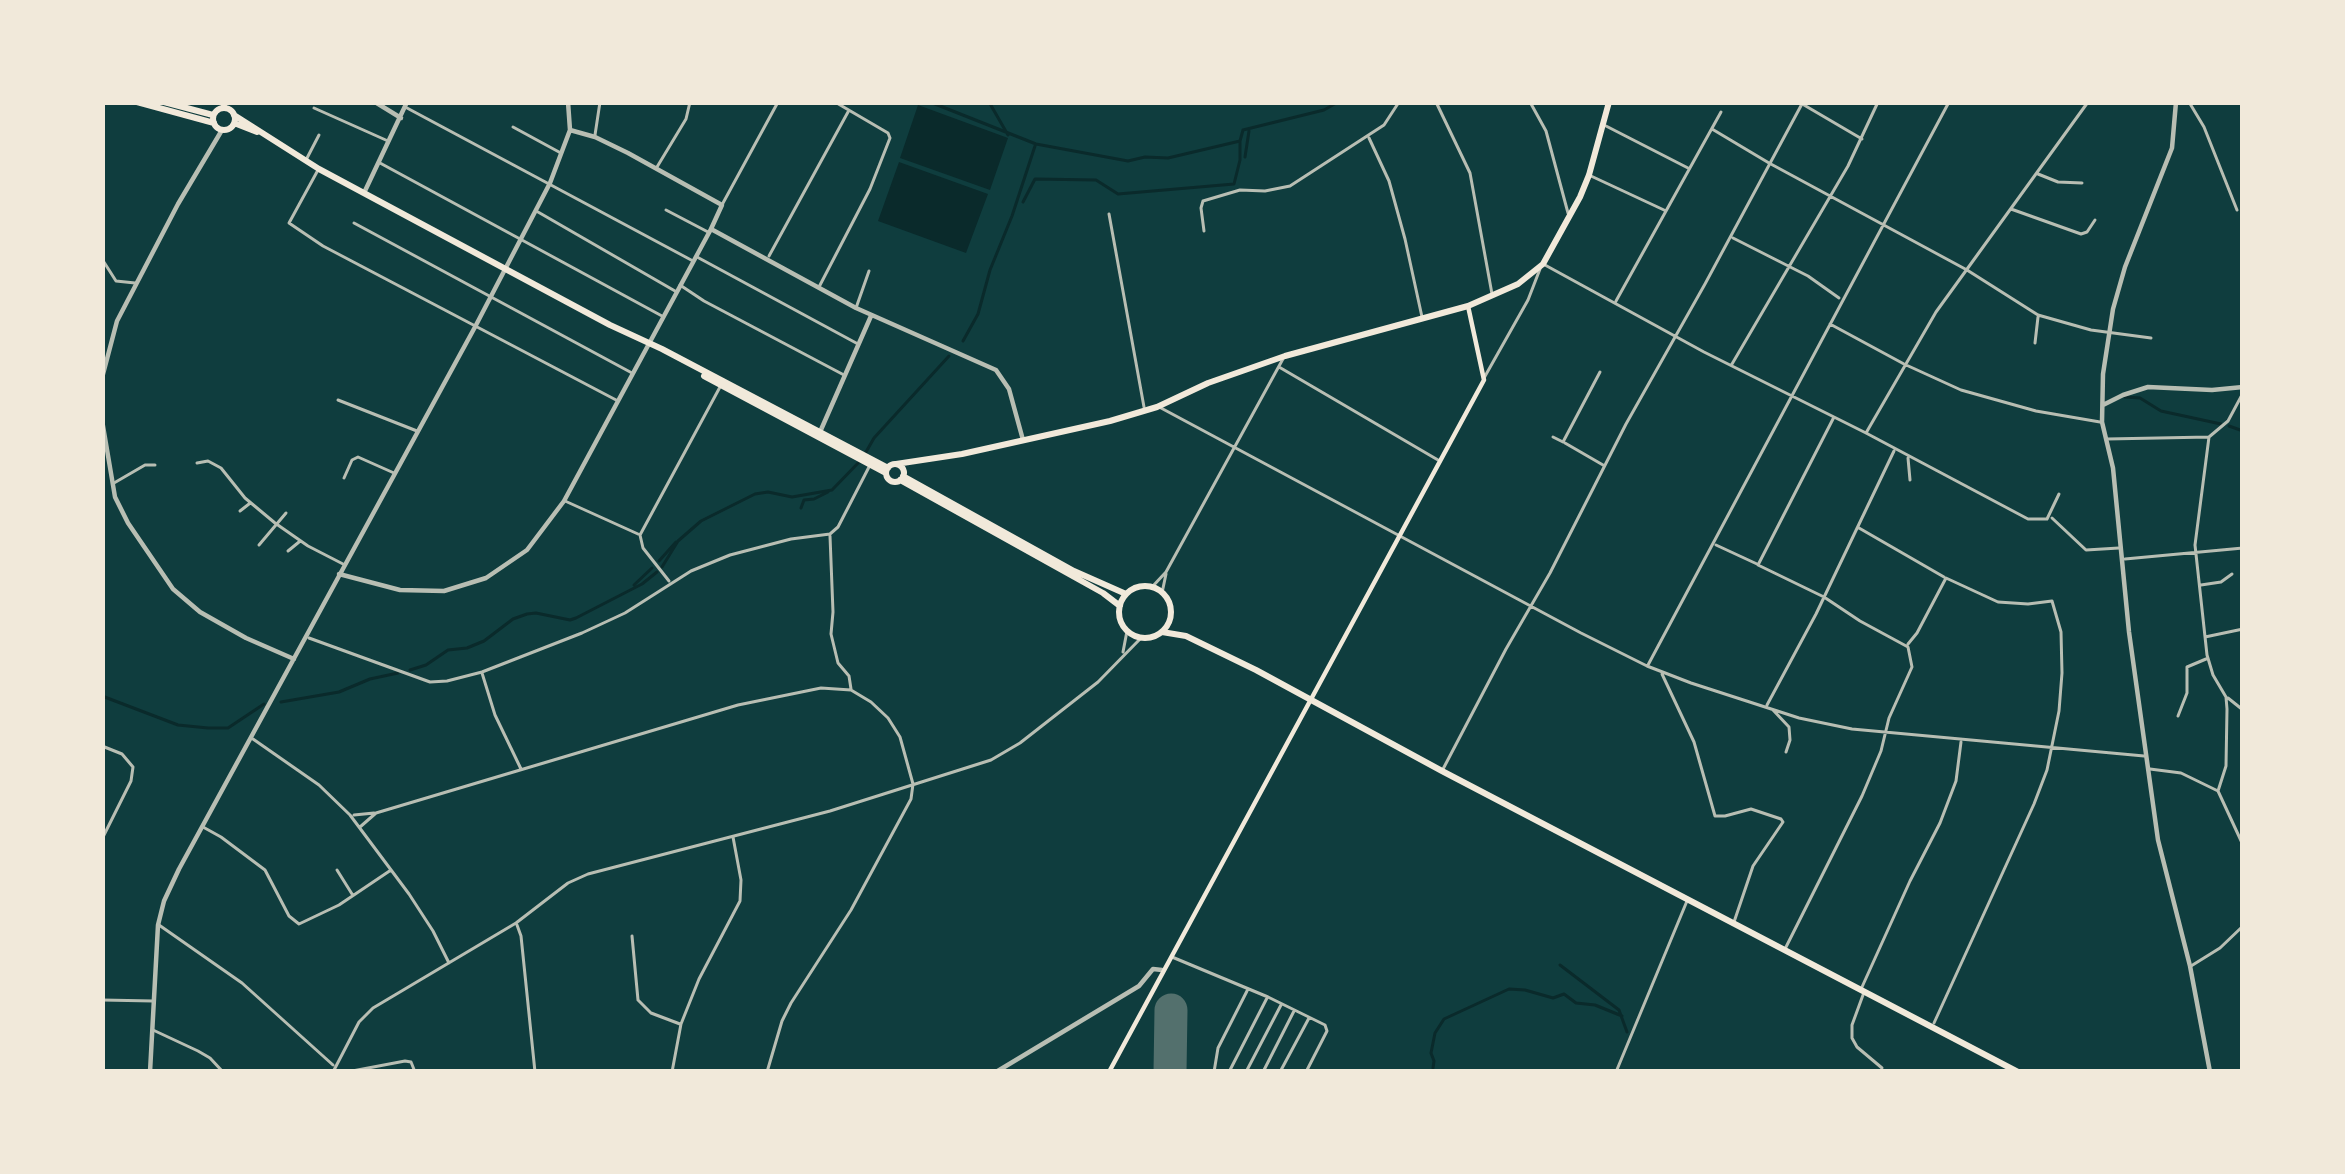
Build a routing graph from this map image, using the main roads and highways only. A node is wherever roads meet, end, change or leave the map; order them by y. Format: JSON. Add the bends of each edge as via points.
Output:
{"nodes":[{"id":1,"x":137,"y":102,"type":"edge"},
{"id":2,"x":164,"y":102,"type":"edge"},
{"id":3,"x":1609,"y":102,"type":"edge"},
{"id":4,"x":223,"y":105,"type":"edge"},
{"id":5,"x":214,"y":119,"type":"junction"},
{"id":6,"x":234,"y":119,"type":"junction"},
{"id":7,"x":1468,"y":306,"type":"junction"},
{"id":8,"x":653,"y":346,"type":"junction"},
{"id":9,"x":818,"y":435,"type":"junction"},
{"id":10,"x":915,"y":462,"type":"junction"},
{"id":11,"x":890,"y":468,"type":"junction"},
{"id":12,"x":902,"y":476,"type":"junction"},
{"id":13,"x":1104,"y":590,"type":"junction"},
{"id":14,"x":1126,"y":594,"type":"junction"},
{"id":15,"x":1120,"y":606,"type":"junction"},
{"id":16,"x":1170,"y":617,"type":"junction"},
{"id":17,"x":1162,"y":632,"type":"junction"},
{"id":18,"x":1186,"y":636,"type":"junction"},
{"id":19,"x":1309,"y":700,"type":"junction"},
{"id":20,"x":1109,"y":1072,"type":"edge"},
{"id":21,"x":2018,"y":1072,"type":"edge"}],
"edges":[{"from":1,"to":5,"type":"main road"},
{"from":2,"to":5,"type":"main road"},
{"from":3,"to":7,"type":"main road","via":[[1589,175],[1542,265]]},
{"from":4,"to":5,"type":"main road"},
{"from":4,"to":6,"type":"main road"},
{"from":5,"to":6,"type":"main road","via":[[222,130]]},
{"from":6,"to":8,"type":"main road"},
{"from":7,"to":10,"type":"main road","via":[[1285,356],[1110,421]]},
{"from":7,"to":19,"type":"main road","via":[[1484,380]]},
{"from":8,"to":9,"type":"main road"},
{"from":8,"to":9,"type":"main road"},
{"from":9,"to":11,"type":"main road"},
{"from":9,"to":11,"type":"main road"},
{"from":10,"to":11,"type":"main road"},
{"from":10,"to":12,"type":"main road"},
{"from":11,"to":12,"type":"main road"},
{"from":11,"to":12,"type":"main road","via":[[891,481]]},
{"from":12,"to":13,"type":"main road"},
{"from":13,"to":14,"type":"main road"},
{"from":13,"to":15,"type":"main road"},
{"from":14,"to":15,"type":"main road"},
{"from":14,"to":16,"type":"main road","via":[[1152,587],[1170,605]]},
{"from":15,"to":17,"type":"main road","via":[[1127,631],[1141,638]]},
{"from":16,"to":17,"type":"main road"},
{"from":16,"to":18,"type":"main road"},
{"from":17,"to":18,"type":"main road"},
{"from":18,"to":19,"type":"main road"},
{"from":19,"to":20,"type":"main road"},
{"from":19,"to":21,"type":"main road"}]}
